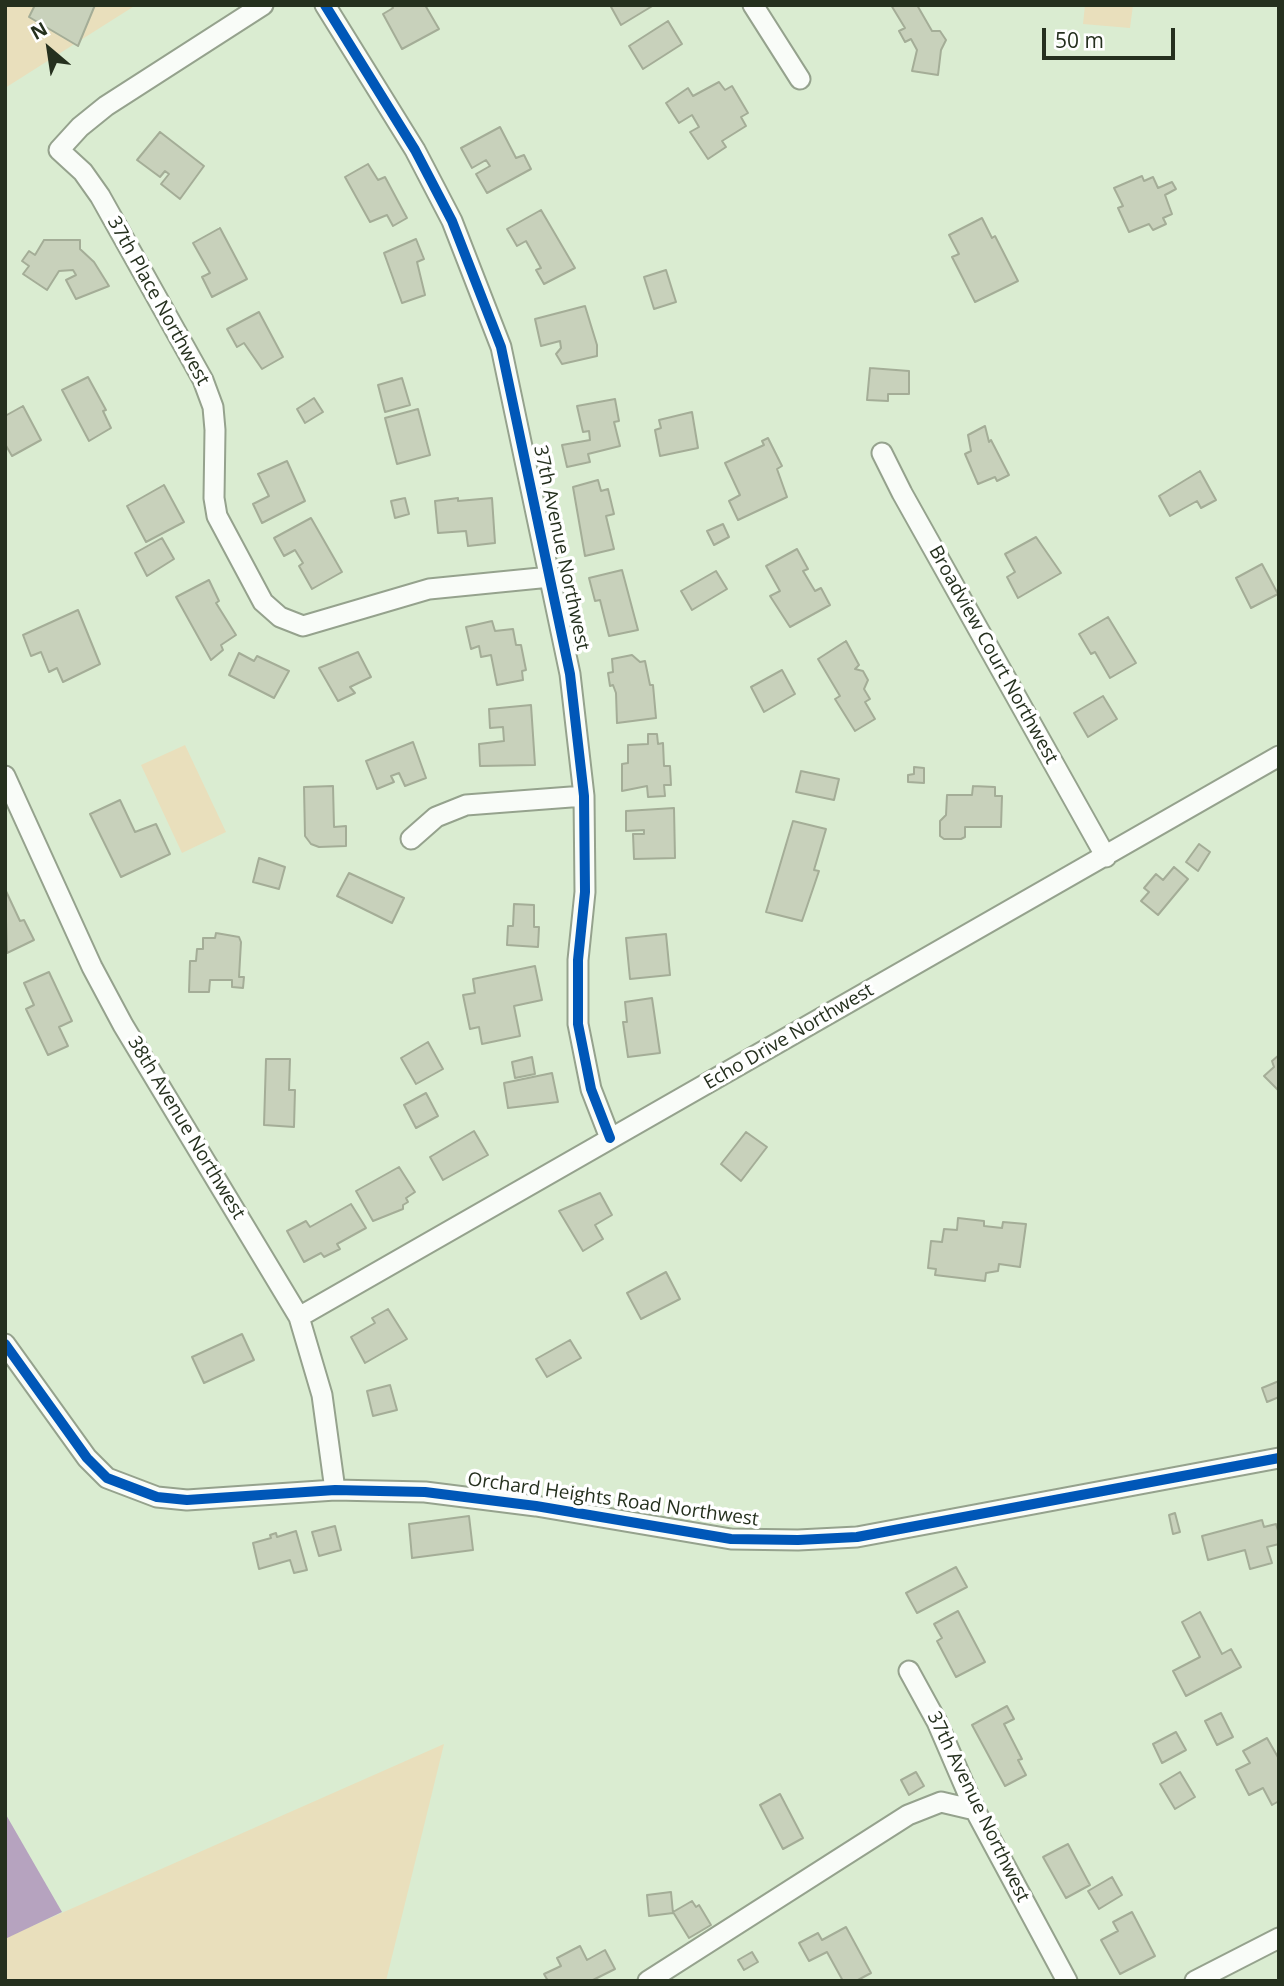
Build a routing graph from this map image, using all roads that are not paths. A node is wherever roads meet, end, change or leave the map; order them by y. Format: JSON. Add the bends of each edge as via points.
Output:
{"nodes":[{"id":1,"x":263,"y":5,"type":"edge"},
{"id":2,"x":325,"y":5,"type":"edge"},
{"id":3,"x":754,"y":5,"type":"edge"},
{"id":4,"x":800,"y":79,"type":"dead end"},
{"id":5,"x":882,"y":453,"type":"dead end"},
{"id":6,"x":550,"y":577,"type":"junction"},
{"id":7,"x":1279,"y":756,"type":"edge"},
{"id":8,"x":5,"y":776,"type":"edge"},
{"id":9,"x":584,"y":796,"type":"junction"},
{"id":10,"x":411,"y":839,"type":"dead end"},
{"id":11,"x":1105,"y":856,"type":"junction"},
{"id":12,"x":610,"y":1138,"type":"junction"},
{"id":13,"x":299,"y":1317,"type":"junction"},
{"id":14,"x":5,"y":1344,"type":"edge"},
{"id":15,"x":1279,"y":1458,"type":"edge"},
{"id":16,"x":335,"y":1490,"type":"junction"},
{"id":17,"x":909,"y":1671,"type":"dead end"},
{"id":18,"x":975,"y":1810,"type":"junction"},
{"id":19,"x":1279,"y":1938,"type":"edge"},
{"id":20,"x":690,"y":1954,"type":"junction"},
{"id":21,"x":648,"y":1981,"type":"edge"},
{"id":22,"x":674,"y":1981,"type":"edge"},
{"id":23,"x":1066,"y":1981,"type":"edge"},
{"id":24,"x":1195,"y":1981,"type":"edge"}],
"edges":[{"from":1,"to":6,"type":"street","name":"37th Place Northwest","via":[[106,106],[59,150],[100,196],[203,380],[213,407],[217,516],[263,602],[280,617],[303,626],[429,589]]},
{"from":2,"to":6,"type":"street","name":"37th Avenue Northwest","via":[[415,150],[452,221],[483,298],[500,347]]},
{"from":3,"to":4,"type":"street"},
{"from":5,"to":11,"type":"street","name":"Broadview Court Northwest"},
{"from":6,"to":9,"type":"street","name":"37th Avenue Northwest","via":[[570,674]]},
{"from":7,"to":11,"type":"street","name":"Echo Drive Northwest"},
{"from":8,"to":13,"type":"street","name":"38th Avenue Northwest","via":[[117,1014]]},
{"from":9,"to":10,"type":"street","via":[[466,805],[436,817]]},
{"from":9,"to":12,"type":"street","name":"37th Avenue Northwest","via":[[585,892],[578,1024],[591,1089]]},
{"from":11,"to":12,"type":"street","name":"Echo Drive Northwest"},
{"from":12,"to":13,"type":"street","name":"Echo Drive Northwest"},
{"from":13,"to":16,"type":"street","name":"38th Avenue Northwest","via":[[322,1395]]},
{"from":14,"to":16,"type":"street","name":"Orchard Heights Road Northwest","via":[[86,1458],[107,1478],[130,1489],[187,1500]]},
{"from":15,"to":16,"type":"street","name":"Orchard Heights Road Northwest","via":[[857,1537],[798,1540],[731,1539],[425,1492]]},
{"from":17,"to":18,"type":"street","name":"37th Avenue Northwest"},
{"from":18,"to":20,"type":"street","via":[[941,1802],[908,1815]]},
{"from":18,"to":23,"type":"street","name":"37th Avenue Northwest"},
{"from":19,"to":24,"type":"street"},
{"from":20,"to":21,"type":"street"},
{"from":20,"to":22,"type":"street"}]}
